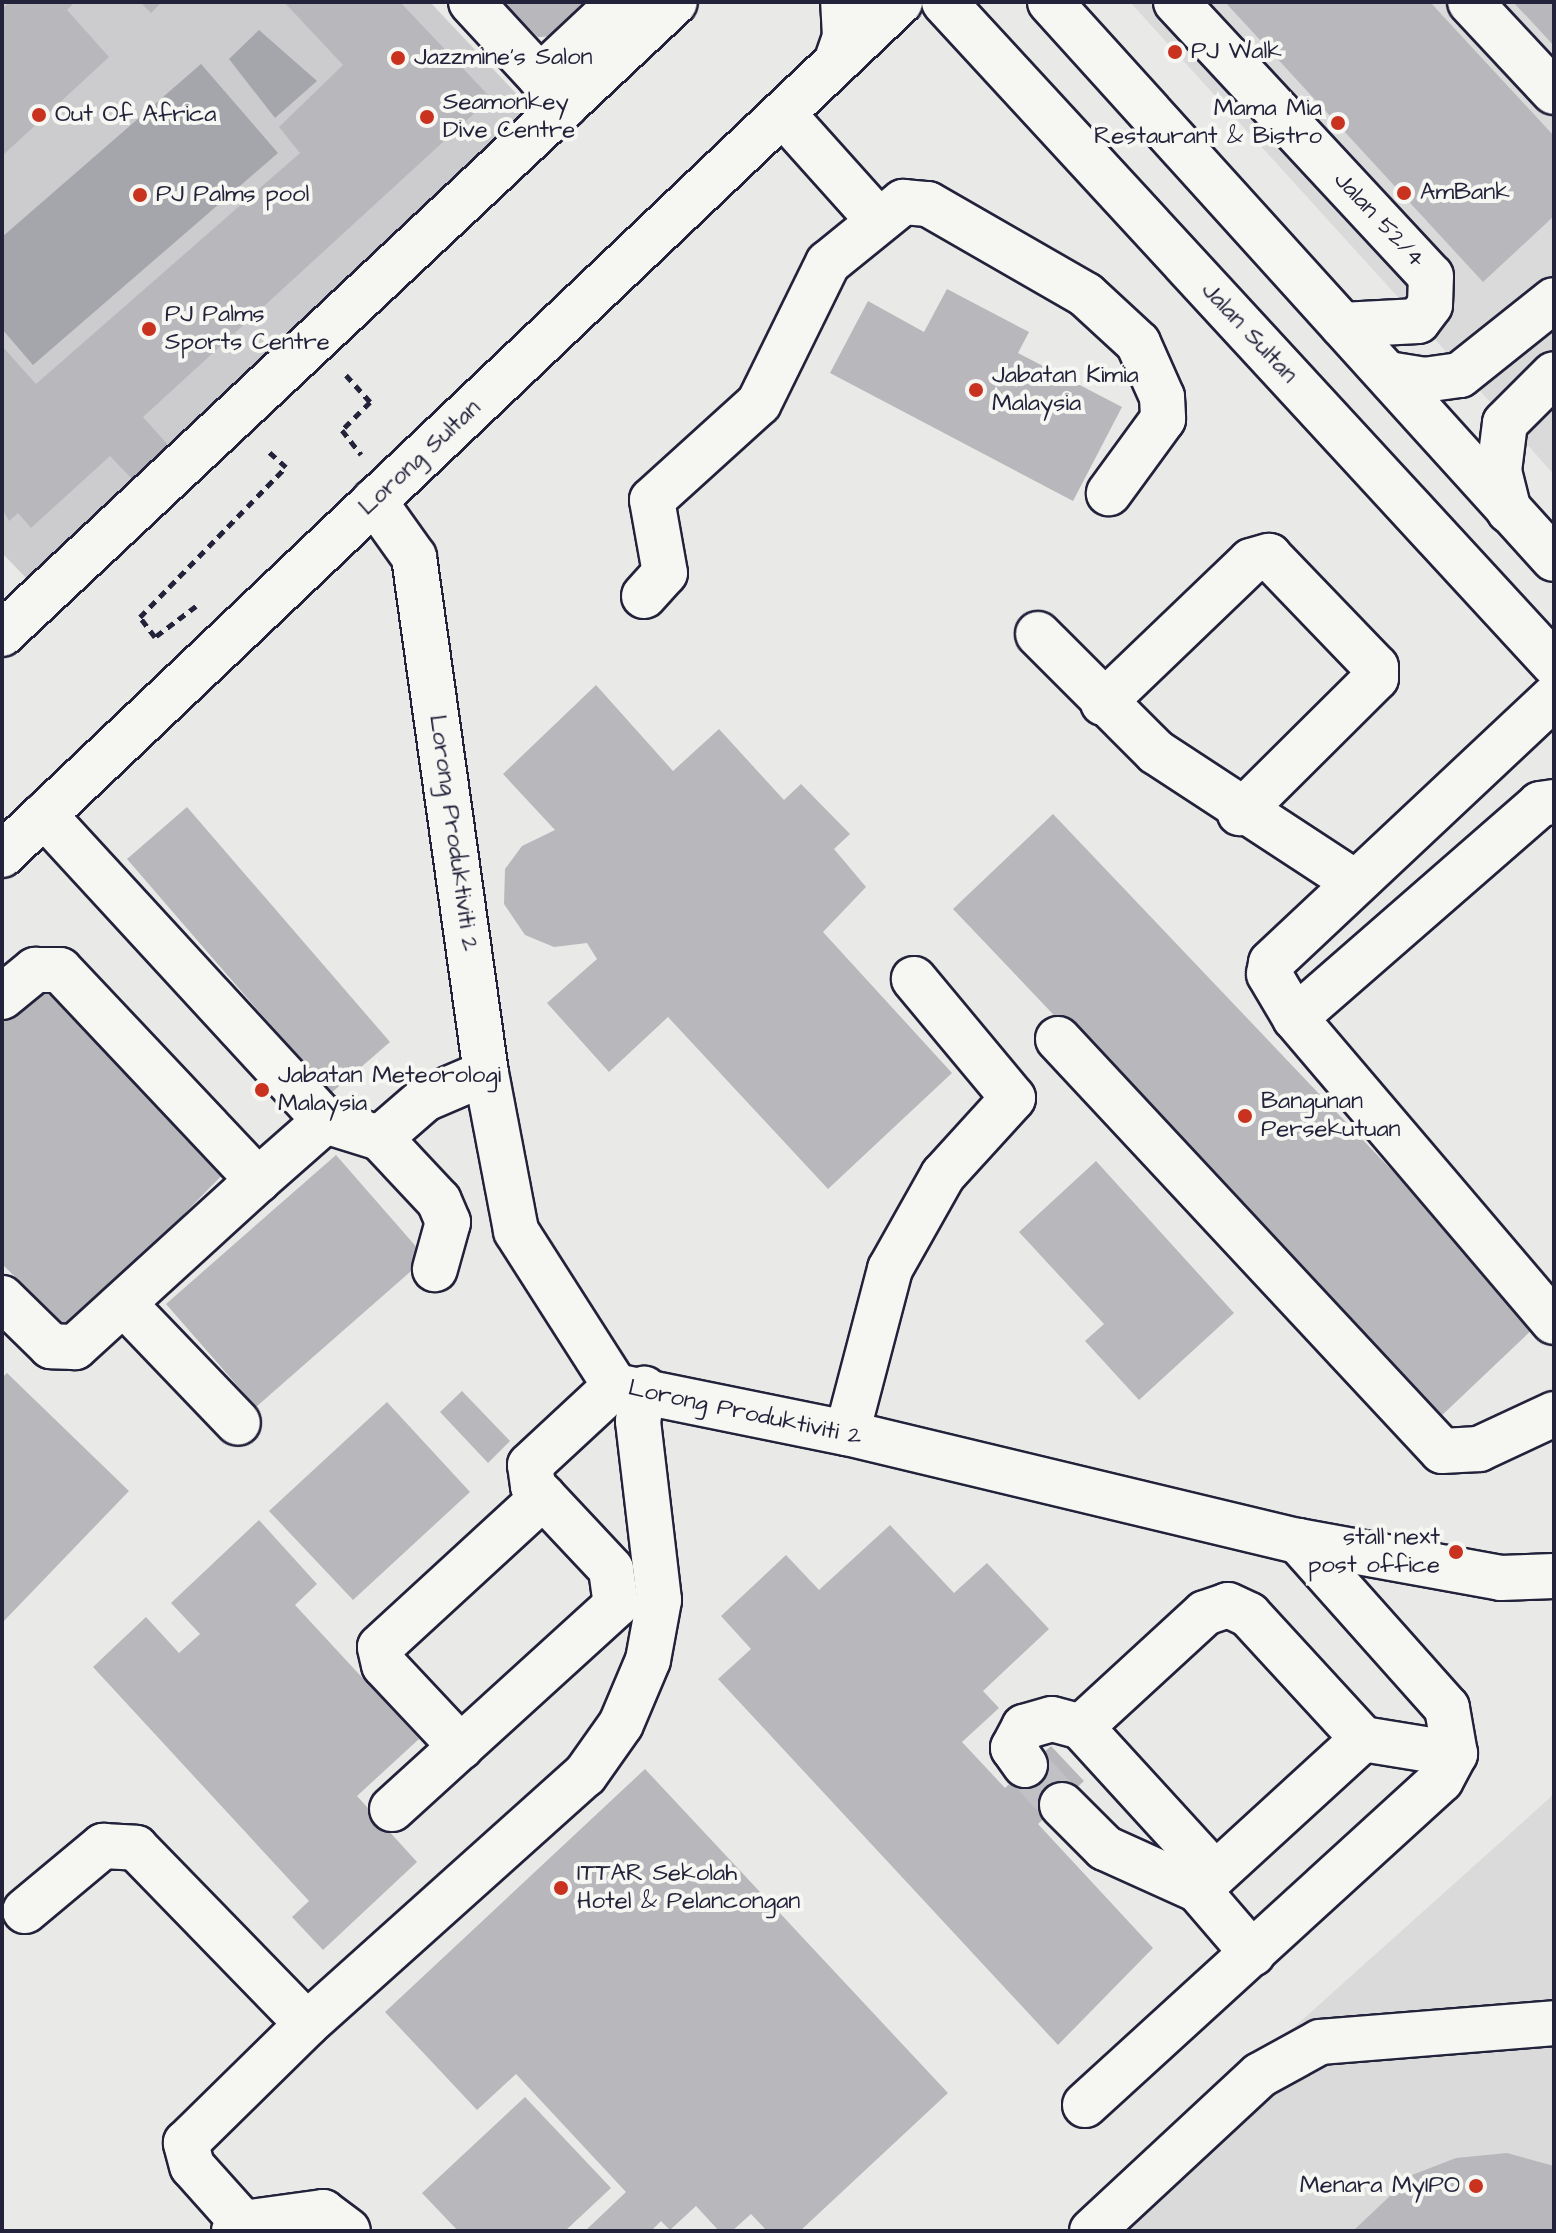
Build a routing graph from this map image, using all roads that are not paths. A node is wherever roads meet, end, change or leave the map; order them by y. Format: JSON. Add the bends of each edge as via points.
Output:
{"nodes":[{"id":1,"x":471,"y":2,"type":"edge"},
{"id":2,"x":620,"y":2,"type":"edge"},
{"id":3,"x":675,"y":2,"type":"edge"},
{"id":4,"x":843,"y":2,"type":"edge"},
{"id":5,"x":900,"y":2,"type":"edge"},
{"id":6,"x":944,"y":2,"type":"edge"},
{"id":7,"x":1050,"y":2,"type":"edge"},
{"id":8,"x":1176,"y":2,"type":"edge"},
{"id":9,"x":1470,"y":2,"type":"edge"},
{"id":10,"x":837,"y":60,"type":"junction"},
{"id":11,"x":553,"y":91,"type":"junction"},
{"id":12,"x":1554,"y":92,"type":"edge"},
{"id":13,"x":783,"y":114,"type":"junction"},
{"id":14,"x":878,"y":220,"type":"junction"},
{"id":15,"x":1554,"y":300,"type":"edge"},
{"id":16,"x":1342,"y":325,"type":"junction"},
{"id":17,"x":1388,"y":374,"type":"junction"},
{"id":18,"x":1554,"y":374,"type":"edge"},
{"id":19,"x":1109,"y":493,"type":"dead end"},
{"id":20,"x":374,"y":501,"type":"junction"},
{"id":21,"x":1509,"y":511,"type":"junction"},
{"id":22,"x":1554,"y":559,"type":"edge"},
{"id":23,"x":644,"y":596,"type":"dead end"},
{"id":24,"x":2,"y":634,"type":"edge"},
{"id":25,"x":1038,"y":634,"type":"dead end"},
{"id":26,"x":1554,"y":664,"type":"edge"},
{"id":27,"x":1554,"y":697,"type":"edge"},
{"id":28,"x":1103,"y":703,"type":"junction"},
{"id":29,"x":1554,"y":802,"type":"edge"},
{"id":30,"x":1240,"y":813,"type":"junction"},
{"id":31,"x":44,"y":815,"type":"junction"},
{"id":32,"x":2,"y":855,"type":"edge"},
{"id":33,"x":1355,"y":882,"type":"junction"},
{"id":34,"x":914,"y":979,"type":"dead end"},
{"id":35,"x":2,"y":997,"type":"edge"},
{"id":36,"x":1295,"y":1018,"type":"junction"},
{"id":37,"x":1058,"y":1039,"type":"dead end"},
{"id":38,"x":486,"y":1073,"type":"junction"},
{"id":39,"x":325,"y":1121,"type":"junction"},
{"id":40,"x":380,"y":1138,"type":"junction"},
{"id":41,"x":258,"y":1180,"type":"junction"},
{"id":42,"x":435,"y":1269,"type":"dead end"},
{"id":43,"x":125,"y":1305,"type":"junction"},
{"id":44,"x":8,"y":1315,"type":"edge"},
{"id":45,"x":1554,"y":1322,"type":"edge"},
{"id":46,"x":629,"y":1387,"type":"junction"},
{"id":47,"x":1554,"y":1414,"type":"edge"},
{"id":48,"x":238,"y":1423,"type":"dead end"},
{"id":49,"x":847,"y":1433,"type":"junction"},
{"id":50,"x":543,"y":1497,"type":"junction"},
{"id":51,"x":1298,"y":1541,"type":"junction"},
{"id":52,"x":1554,"y":1576,"type":"edge"},
{"id":53,"x":1081,"y":1727,"type":"junction"},
{"id":54,"x":1363,"y":1739,"type":"junction"},
{"id":55,"x":461,"y":1747,"type":"junction"},
{"id":56,"x":1455,"y":1754,"type":"junction"},
{"id":57,"x":1025,"y":1765,"type":"tunnel mouth"},
{"id":58,"x":1062,"y":1805,"type":"tunnel mouth"},
{"id":59,"x":392,"y":1809,"type":"dead end"},
{"id":60,"x":1206,"y":1882,"type":"junction"},
{"id":61,"x":25,"y":1911,"type":"dead end"},
{"id":62,"x":1253,"y":1954,"type":"junction"},
{"id":63,"x":1554,"y":2023,"type":"edge"},
{"id":64,"x":307,"y":2024,"type":"junction"},
{"id":65,"x":1085,"y":2105,"type":"dead end"},
{"id":66,"x":239,"y":2227,"type":"edge"},
{"id":67,"x":348,"y":2231,"type":"edge"},
{"id":68,"x":1092,"y":2231,"type":"edge"}],
"edges":[{"from":1,"to":11,"type":"street"},
{"from":2,"to":11,"type":"street"},
{"from":3,"to":11,"type":"street"},
{"from":4,"to":10,"type":"street","via":[[845,37]]},
{"from":5,"to":10,"type":"street","name":"Lorong Sultan"},
{"from":6,"to":26,"type":"street","name":"Jalan Sultan"},
{"from":7,"to":16,"type":"street"},
{"from":8,"to":16,"type":"street","name":"Jalan 52/4","via":[[1431,276],[1430,305],[1418,321]]},
{"from":9,"to":12,"type":"street"},
{"from":10,"to":13,"type":"street","name":"Lorong Sultan"},
{"from":11,"to":24,"type":"street"},
{"from":13,"to":14,"type":"street"},
{"from":13,"to":20,"type":"street","name":"Lorong Sultan"},
{"from":14,"to":19,"type":"street","via":[[903,202],[928,204],[1086,295],[1138,343],[1163,419]]},
{"from":14,"to":23,"type":"street","via":[[828,263],[759,403],[652,500],[665,573]]},
{"from":15,"to":17,"type":"street","via":[[1460,375],[1424,380]]},
{"from":16,"to":17,"type":"street"},
{"from":17,"to":21,"type":"street"},
{"from":18,"to":21,"type":"street","via":[[1505,423],[1499,471]]},
{"from":20,"to":31,"type":"street","name":"Lorong Sultan"},
{"from":20,"to":38,"type":"street","name":"Lorong Produktiviti 2","via":[[414,557]]},
{"from":21,"to":22,"type":"street"},
{"from":25,"to":28,"type":"street"},
{"from":27,"to":33,"type":"street"},
{"from":28,"to":30,"type":"street"},
{"from":28,"to":30,"type":"street","via":[[1251,561],[1269,556],[1376,667],[1376,678]]},
{"from":29,"to":36,"type":"street","via":[[1540,804]]},
{"from":30,"to":33,"type":"street"},
{"from":31,"to":32,"type":"street","name":"Lorong Sultan"},
{"from":31,"to":39,"type":"street"},
{"from":33,"to":36,"type":"street","via":[[1271,963],[1270,986]]},
{"from":34,"to":49,"type":"street","via":[[1013,1098],[943,1175],[890,1269]]},
{"from":35,"to":41,"type":"street","via":[[35,970],[60,970]]},
{"from":36,"to":45,"type":"street"},
{"from":37,"to":47,"type":"street","via":[[1442,1451],[1479,1449]]},
{"from":38,"to":40,"type":"street","via":[[425,1099]]},
{"from":38,"to":46,"type":"street","name":"Lorong Produktiviti 2","via":[[516,1231]]},
{"from":39,"to":40,"type":"street"},
{"from":39,"to":41,"type":"street"},
{"from":40,"to":42,"type":"street","via":[[445,1211]]},
{"from":41,"to":43,"type":"street"},
{"from":43,"to":44,"type":"street","via":[[75,1347],[63,1349]]},
{"from":43,"to":48,"type":"street"},
{"from":46,"to":49,"type":"street","name":"Lorong Produktiviti 2"},
{"from":46,"to":50,"type":"street","via":[[530,1465]]},
{"from":46,"to":64,"type":"street","via":[[638,1421],[659,1600],[648,1660],[621,1724],[585,1775]]},
{"from":49,"to":51,"type":"street","name":"Lorong Produktiviti 2"},
{"from":50,"to":55,"type":"street","via":[[611,1569],[616,1605]]},
{"from":50,"to":55,"type":"street","via":[[380,1647],[384,1665]]},
{"from":51,"to":52,"type":"street","name":"Lorong Produktiviti 2","via":[[1501,1578]]},
{"from":51,"to":56,"type":"street","via":[[1447,1708]]},
{"from":53,"to":54,"type":"street","via":[[1205,1613],[1228,1605],[1249,1615]]},
{"from":53,"to":57,"type":"street","via":[[1052,1719],[1024,1727],[1013,1748]]},
{"from":53,"to":60,"type":"street"},
{"from":54,"to":56,"type":"street"},
{"from":54,"to":60,"type":"street"},
{"from":55,"to":59,"type":"street"},
{"from":56,"to":62,"type":"street","via":[[1441,1780]]},
{"from":58,"to":60,"type":"street","via":[[1105,1848]]},
{"from":60,"to":62,"type":"street"},
{"from":61,"to":64,"type":"street","via":[[103,1846],[136,1848]]},
{"from":62,"to":65,"type":"street"},
{"from":63,"to":68,"type":"street","via":[[1320,2042],[1260,2075]]},
{"from":64,"to":66,"type":"street","via":[[186,2143],[192,2166]]},
{"from":66,"to":67,"type":"street","via":[[323,2212]]}]}
